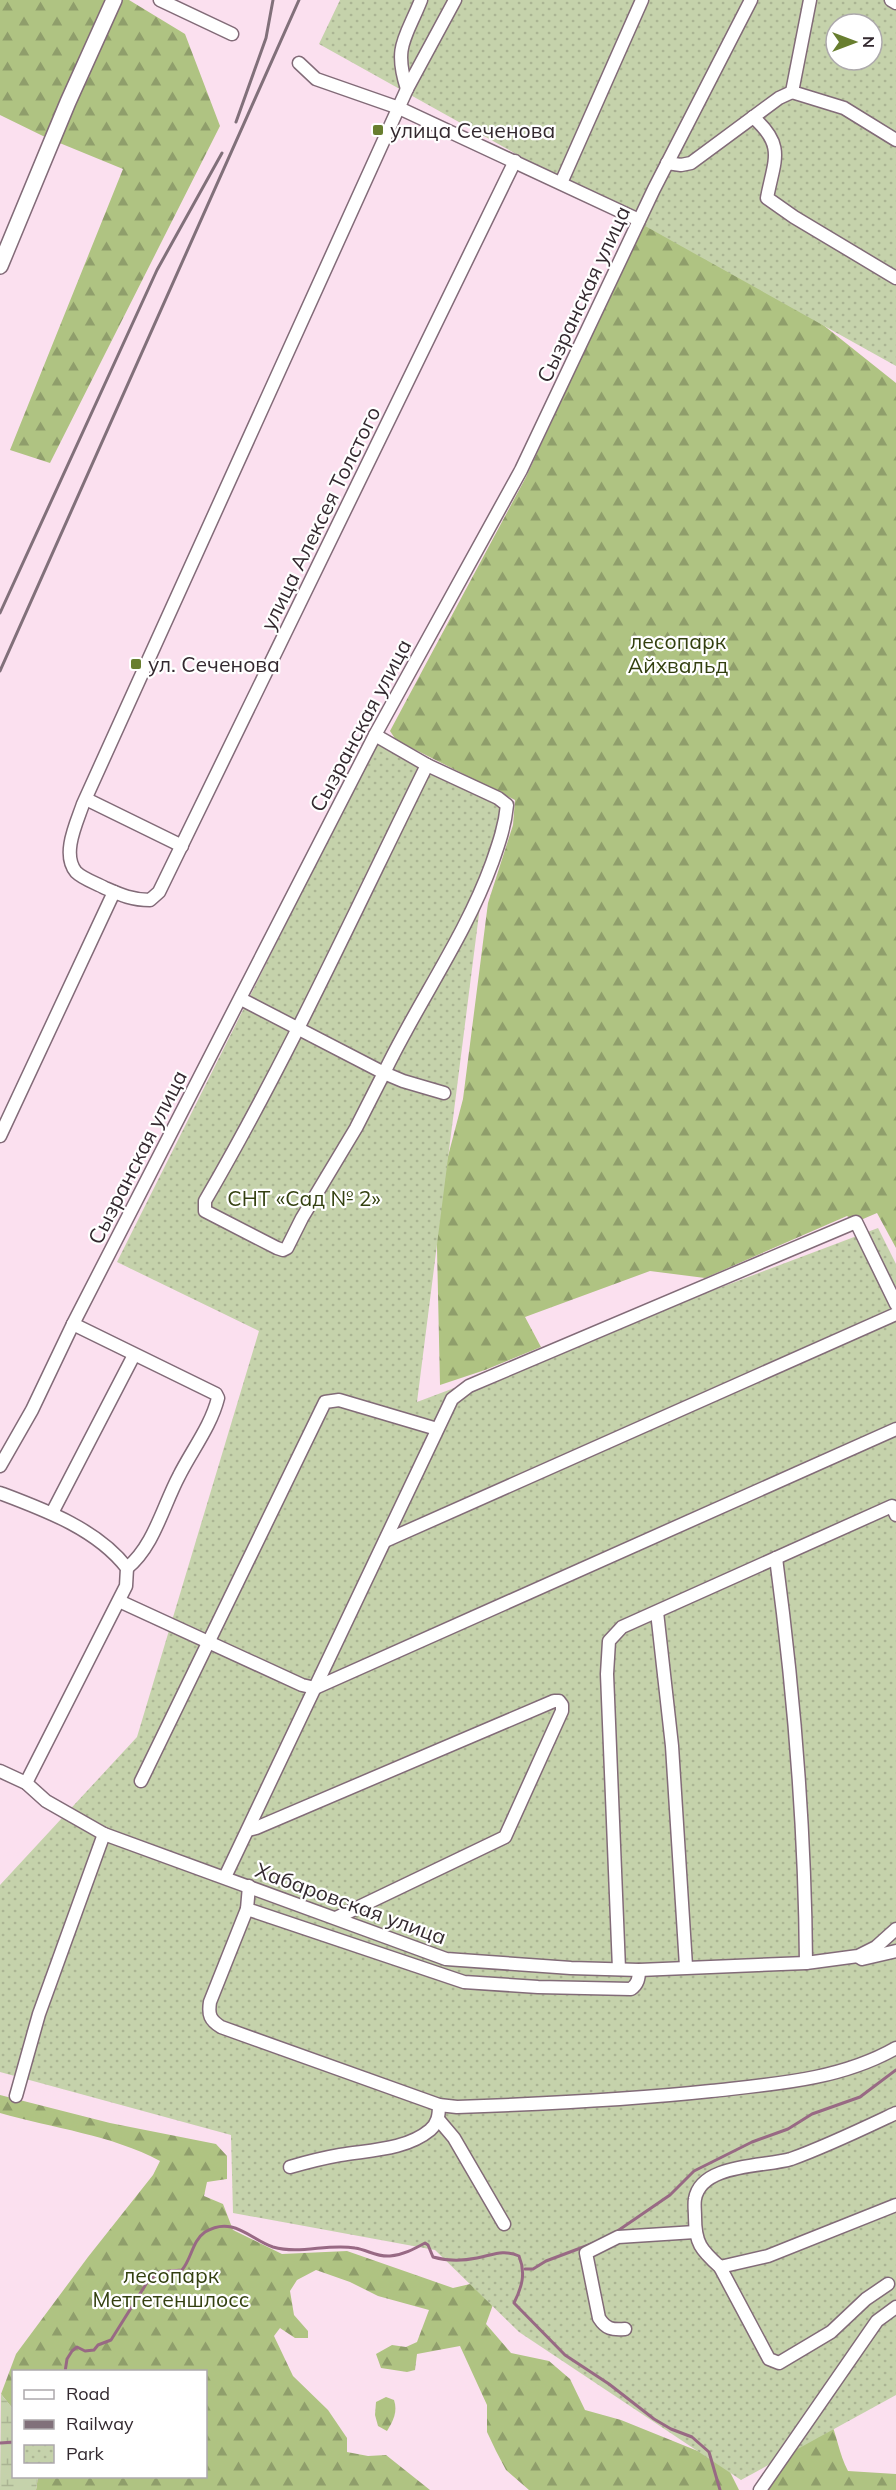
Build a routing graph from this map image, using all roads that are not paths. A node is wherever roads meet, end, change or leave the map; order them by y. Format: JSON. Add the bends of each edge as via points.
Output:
{"nodes":[{"id":1,"x":114,"y":0,"type":"edge"},
{"id":2,"x":160,"y":0,"type":"edge"},
{"id":3,"x":422,"y":0,"type":"edge"},
{"id":4,"x":455,"y":0,"type":"edge"},
{"id":5,"x":642,"y":0,"type":"edge"},
{"id":6,"x":751,"y":0,"type":"edge"},
{"id":7,"x":810,"y":0,"type":"edge"},
{"id":8,"x":891,"y":0,"type":"edge"},
{"id":9,"x":896,"y":3,"type":"edge"},
{"id":10,"x":232,"y":34,"type":"dead end"},
{"id":11,"x":299,"y":63,"type":"dead end"},
{"id":12,"x":407,"y":89,"type":"junction"},
{"id":13,"x":792,"y":92,"type":"junction"},
{"id":14,"x":399,"y":108,"type":"junction"},
{"id":15,"x":753,"y":117,"type":"junction"},
{"id":16,"x":896,"y":140,"type":"edge"},
{"id":17,"x":515,"y":161,"type":"junction"},
{"id":18,"x":667,"y":163,"type":"junction"},
{"id":19,"x":561,"y":183,"type":"junction"},
{"id":20,"x":639,"y":220,"type":"junction"},
{"id":21,"x":0,"y":266,"type":"edge"},
{"id":22,"x":896,"y":278,"type":"edge"},
{"id":23,"x":375,"y":735,"type":"junction"},
{"id":24,"x":427,"y":765,"type":"junction"},
{"id":25,"x":86,"y":799,"type":"junction"},
{"id":26,"x":182,"y":846,"type":"junction"},
{"id":27,"x":114,"y":892,"type":"junction"},
{"id":28,"x":241,"y":999,"type":"junction"},
{"id":29,"x":297,"y":1027,"type":"junction"},
{"id":30,"x":384,"y":1073,"type":"junction"},
{"id":31,"x":444,"y":1093,"type":"dead end"},
{"id":32,"x":0,"y":1136,"type":"edge"},
{"id":33,"x":896,"y":1304,"type":"edge"},
{"id":34,"x":896,"y":1314,"type":"edge"},
{"id":35,"x":73,"y":1324,"type":"junction"},
{"id":36,"x":134,"y":1355,"type":"junction"},
{"id":37,"x":437,"y":1429,"type":"junction"},
{"id":38,"x":896,"y":1430,"type":"edge"},
{"id":39,"x":0,"y":1466,"type":"edge"},
{"id":40,"x":0,"y":1493,"type":"edge"},
{"id":41,"x":52,"y":1513,"type":"junction"},
{"id":42,"x":896,"y":1515,"type":"edge"},
{"id":43,"x":385,"y":1541,"type":"junction"},
{"id":44,"x":776,"y":1558,"type":"junction"},
{"id":45,"x":127,"y":1568,"type":"junction"},
{"id":46,"x":119,"y":1601,"type":"junction"},
{"id":47,"x":657,"y":1612,"type":"junction"},
{"id":48,"x":208,"y":1641,"type":"junction"},
{"id":49,"x":315,"y":1689,"type":"junction"},
{"id":50,"x":0,"y":1771,"type":"edge"},
{"id":51,"x":141,"y":1781,"type":"dead end"},
{"id":52,"x":26,"y":1783,"type":"junction"},
{"id":53,"x":248,"y":1830,"type":"junction"},
{"id":54,"x":104,"y":1834,"type":"junction"},
{"id":55,"x":225,"y":1877,"type":"junction"},
{"id":56,"x":249,"y":1886,"type":"junction"},
{"id":57,"x":247,"y":1909,"type":"junction"},
{"id":58,"x":336,"y":1918,"type":"junction"},
{"id":59,"x":896,"y":1918,"type":"edge"},
{"id":60,"x":895,"y":1930,"type":"edge"},
{"id":61,"x":896,"y":1951,"type":"edge"},
{"id":62,"x":858,"y":1956,"type":"junction"},
{"id":63,"x":806,"y":1963,"type":"junction"},
{"id":64,"x":686,"y":1966,"type":"junction"},
{"id":65,"x":619,"y":1969,"type":"junction"},
{"id":66,"x":639,"y":1970,"type":"junction"},
{"id":67,"x":896,"y":2048,"type":"edge"},
{"id":68,"x":16,"y":2096,"type":"dead end"},
{"id":69,"x":440,"y":2105,"type":"junction"},
{"id":70,"x":896,"y":2113,"type":"edge"},
{"id":71,"x":438,"y":2119,"type":"junction"},
{"id":72,"x":290,"y":2167,"type":"dead end"},
{"id":73,"x":896,"y":2205,"type":"edge"},
{"id":74,"x":504,"y":2224,"type":"dead end"},
{"id":75,"x":695,"y":2232,"type":"junction"},
{"id":76,"x":720,"y":2267,"type":"junction"},
{"id":77,"x":888,"y":2284,"type":"dead end"},
{"id":78,"x":896,"y":2307,"type":"edge"},
{"id":79,"x":625,"y":2329,"type":"dead end"},
{"id":80,"x":760,"y":2490,"type":"edge"}],
"edges":[{"from":1,"to":21,"type":"main road"},
{"from":2,"to":10,"type":"street"},
{"from":3,"to":12,"type":"street","via":[[400,51]]},
{"from":4,"to":12,"type":"street"},
{"from":5,"to":19,"type":"street"},
{"from":6,"to":18,"type":"street","name":"Сызранская улица"},
{"from":7,"to":13,"type":"street"},
{"from":8,"to":9,"type":"street"},
{"from":11,"to":14,"type":"street","via":[[316,79]]},
{"from":12,"to":14,"type":"street"},
{"from":13,"to":15,"type":"street"},
{"from":13,"to":16,"type":"street","via":[[844,108]]},
{"from":14,"to":17,"type":"street"},
{"from":14,"to":25,"type":"street"},
{"from":15,"to":18,"type":"street","via":[[691,163]]},
{"from":15,"to":22,"type":"street","via":[[769,131],[776,151],[767,198]]},
{"from":17,"to":19,"type":"street"},
{"from":17,"to":26,"type":"street","name":"улица Алексея Толстого"},
{"from":18,"to":20,"type":"street","name":"Сызранская улица"},
{"from":19,"to":20,"type":"street"},
{"from":20,"to":23,"type":"street","name":"Сызранская улица","via":[[521,470]]},
{"from":23,"to":24,"type":"street"},
{"from":23,"to":28,"type":"street","name":"Сызранская улица"},
{"from":24,"to":29,"type":"street"},
{"from":24,"to":30,"type":"street","via":[[498,798],[507,805],[506,824],[471,912]]},
{"from":25,"to":26,"type":"street"},
{"from":25,"to":27,"type":"street","via":[[72,834],[70,858],[75,871],[84,878]]},
{"from":26,"to":27,"type":"street","name":"улица Алексея Толстого","via":[[159,892],[150,900],[133,900]]},
{"from":27,"to":32,"type":"street"},
{"from":28,"to":29,"type":"street"},
{"from":28,"to":35,"type":"street","name":"Сызранская улица"},
{"from":29,"to":30,"type":"street"},
{"from":29,"to":30,"type":"street","via":[[262,1100],[205,1201],[204,1208],[210,1214],[277,1248],[287,1248]]},
{"from":30,"to":31,"type":"street"},
{"from":33,"to":37,"type":"street","via":[[856,1222],[469,1386],[452,1399]]},
{"from":34,"to":43,"type":"street"},
{"from":35,"to":36,"type":"street"},
{"from":35,"to":39,"type":"street","name":"Сызранская улица"},
{"from":36,"to":41,"type":"street"},
{"from":36,"to":45,"type":"street","via":[[218,1398],[214,1414],[159,1520],[136,1562]]},
{"from":37,"to":43,"type":"street"},
{"from":37,"to":48,"type":"street","via":[[339,1400],[325,1402]]},
{"from":38,"to":49,"type":"street"},
{"from":40,"to":41,"type":"street"},
{"from":41,"to":45,"type":"street","via":[[113,1551]]},
{"from":42,"to":44,"type":"street","via":[[892,1506]]},
{"from":43,"to":49,"type":"street"},
{"from":44,"to":47,"type":"street"},
{"from":44,"to":63,"type":"street","via":[[798,1758]]},
{"from":45,"to":46,"type":"street","via":[[126,1586]]},
{"from":46,"to":48,"type":"street"},
{"from":46,"to":52,"type":"street"},
{"from":47,"to":64,"type":"street","via":[[672,1746]]},
{"from":47,"to":65,"type":"street","via":[[622,1627],[609,1641],[607,1674]]},
{"from":48,"to":49,"type":"street"},
{"from":48,"to":51,"type":"street"},
{"from":49,"to":53,"type":"street"},
{"from":50,"to":52,"type":"street","name":"Хабаровская улица"},
{"from":52,"to":54,"type":"street","name":"Хабаровская улица","via":[[45,1801]]},
{"from":53,"to":55,"type":"street"},
{"from":53,"to":58,"type":"street","via":[[559,1701],[562,1711],[505,1837]]},
{"from":54,"to":55,"type":"street","name":"Хабаровская улица"},
{"from":54,"to":68,"type":"street","via":[[39,2014]]},
{"from":55,"to":56,"type":"street","name":"Хабаровская улица"},
{"from":56,"to":57,"type":"street"},
{"from":56,"to":58,"type":"street","name":"Хабаровская улица"},
{"from":57,"to":66,"type":"street","via":[[464,1982],[631,1989],[636,1986]]},
{"from":57,"to":69,"type":"street","via":[[210,2002],[208,2013],[212,2022]]},
{"from":58,"to":65,"type":"street","name":"Хабаровская улица","via":[[446,1959]]},
{"from":59,"to":60,"type":"street"},
{"from":60,"to":62,"type":"street"},
{"from":61,"to":62,"type":"street","name":"Хабаровская улица","via":[[862,1959]]},
{"from":62,"to":63,"type":"street","name":"Хабаровская улица"},
{"from":63,"to":64,"type":"street","name":"Хабаровская улица"},
{"from":64,"to":66,"type":"street","name":"Хабаровская улица"},
{"from":65,"to":66,"type":"street","name":"Хабаровская улица"},
{"from":67,"to":69,"type":"street","via":[[860,2067],[788,2083],[608,2100]]},
{"from":69,"to":71,"type":"street"},
{"from":70,"to":75,"type":"street","via":[[789,2159],[743,2166],[712,2176],[695,2198]]},
{"from":71,"to":72,"type":"street","via":[[429,2130],[405,2143]]},
{"from":71,"to":74,"type":"street","via":[[454,2138]]},
{"from":73,"to":76,"type":"street","via":[[768,2256]]},
{"from":75,"to":76,"type":"street","via":[[701,2250]]},
{"from":75,"to":79,"type":"street","via":[[618,2238],[586,2253],[599,2318],[612,2330]]},
{"from":76,"to":77,"type":"street","via":[[774,2362],[831,2331]]},
{"from":78,"to":80,"type":"street","via":[[877,2321]]}]}
